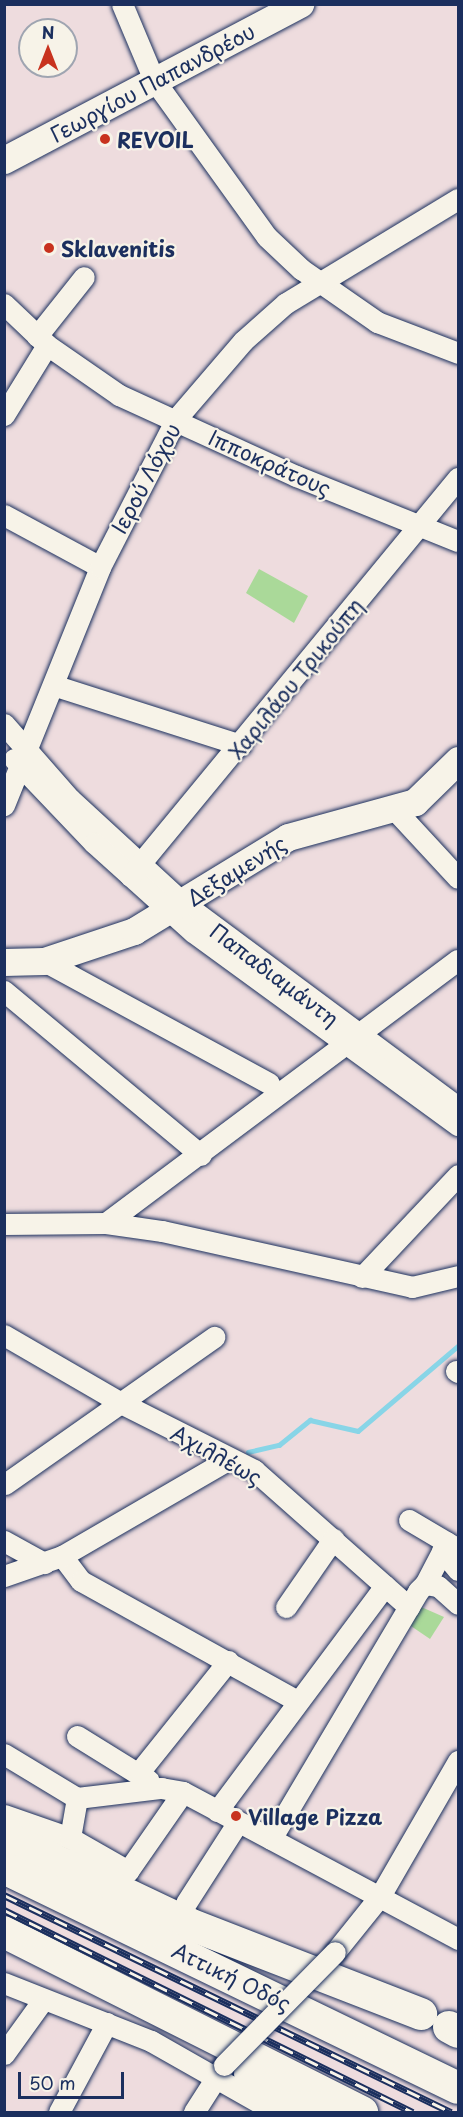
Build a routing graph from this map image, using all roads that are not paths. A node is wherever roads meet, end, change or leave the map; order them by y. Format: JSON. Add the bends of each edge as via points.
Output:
{"nodes":[{"id":1,"x":122,"y":4,"type":"edge"},
{"id":2,"x":300,"y":4,"type":"edge"},
{"id":3,"x":154,"y":80,"type":"junction"},
{"id":4,"x":8,"y":151,"type":"edge"},
{"id":5,"x":459,"y":199,"type":"edge"},
{"id":6,"x":84,"y":277,"type":"dead end"},
{"id":7,"x":318,"y":282,"type":"junction"},
{"id":8,"x":4,"y":304,"type":"edge"},
{"id":9,"x":42,"y":341,"type":"junction"},
{"id":10,"x":459,"y":353,"type":"edge"},
{"id":11,"x":4,"y":415,"type":"edge"},
{"id":12,"x":176,"y":419,"type":"junction"},
{"id":13,"x":459,"y":478,"type":"edge"},
{"id":14,"x":4,"y":515,"type":"edge"},
{"id":15,"x":421,"y":524,"type":"junction"},
{"id":16,"x":459,"y":541,"type":"edge"},
{"id":17,"x":100,"y":567,"type":"junction"},
{"id":18,"x":56,"y":686,"type":"junction"},
{"id":19,"x":4,"y":724,"type":"edge"},
{"id":20,"x":241,"y":745,"type":"junction"},
{"id":21,"x":4,"y":747,"type":"edge"},
{"id":22,"x":23,"y":760,"type":"junction"},
{"id":23,"x":459,"y":760,"type":"edge"},
{"id":24,"x":4,"y":806,"type":"edge"},
{"id":25,"x":396,"y":811,"type":"junction"},
{"id":26,"x":135,"y":871,"type":"junction"},
{"id":27,"x":459,"y":878,"type":"edge"},
{"id":28,"x":176,"y":908,"type":"junction"},
{"id":29,"x":459,"y":960,"type":"edge"},
{"id":30,"x":44,"y":961,"type":"junction"},
{"id":31,"x":4,"y":962,"type":"edge"},
{"id":32,"x":4,"y":991,"type":"edge"},
{"id":33,"x":351,"y":1041,"type":"junction"},
{"id":34,"x":269,"y":1083,"type":"dead end"},
{"id":35,"x":459,"y":1107,"type":"edge"},
{"id":36,"x":459,"y":1125,"type":"edge"},
{"id":37,"x":201,"y":1155,"type":"junction"},
{"id":38,"x":459,"y":1175,"type":"edge"},
{"id":39,"x":106,"y":1223,"type":"junction"},
{"id":40,"x":4,"y":1224,"type":"edge"},
{"id":41,"x":459,"y":1276,"type":"edge"},
{"id":42,"x":362,"y":1277,"type":"junction"},
{"id":43,"x":4,"y":1335,"type":"edge"},
{"id":44,"x":214,"y":1337,"type":"dead end"},
{"id":45,"x":123,"y":1404,"type":"junction"},
{"id":46,"x":229,"y":1459,"type":"junction"},
{"id":47,"x":5,"y":1484,"type":"edge"},
{"id":48,"x":409,"y":1520,"type":"dead end"},
{"id":49,"x":333,"y":1539,"type":"junction"},
{"id":50,"x":4,"y":1540,"type":"edge"},
{"id":51,"x":449,"y":1547,"type":"edge"},
{"id":52,"x":53,"y":1559,"type":"junction"},
{"id":53,"x":459,"y":1570,"type":"edge"},
{"id":54,"x":4,"y":1576,"type":"edge"},
{"id":55,"x":425,"y":1584,"type":"junction"},
{"id":56,"x":385,"y":1586,"type":"junction"},
{"id":57,"x":459,"y":1604,"type":"edge"},
{"id":58,"x":286,"y":1607,"type":"dead end"},
{"id":59,"x":409,"y":1607,"type":"junction"},
{"id":60,"x":228,"y":1661,"type":"junction"},
{"id":61,"x":296,"y":1700,"type":"junction"},
{"id":62,"x":77,"y":1736,"type":"dead end"},
{"id":63,"x":4,"y":1754,"type":"edge"},
{"id":64,"x":459,"y":1761,"type":"edge"},
{"id":65,"x":140,"y":1771,"type":"junction"},
{"id":66,"x":153,"y":1788,"type":"junction"},
{"id":67,"x":183,"y":1792,"type":"junction"},
{"id":68,"x":77,"y":1798,"type":"junction"},
{"id":69,"x":217,"y":1811,"type":"junction"},
{"id":70,"x":4,"y":1815,"type":"edge"},
{"id":71,"x":238,"y":1822,"type":"junction"},
{"id":72,"x":4,"y":1836,"type":"edge"},
{"id":73,"x":70,"y":1838,"type":"junction"},
{"id":74,"x":271,"y":1839,"type":"junction"},
{"id":75,"x":4,"y":1868,"type":"edge"},
{"id":76,"x":380,"y":1896,"type":"junction"},
{"id":77,"x":186,"y":1903,"type":"dead end"},
{"id":78,"x":6,"y":1932,"type":"edge"},
{"id":79,"x":459,"y":1939,"type":"edge"},
{"id":80,"x":4,"y":1983,"type":"edge"},
{"id":81,"x":43,"y":2000,"type":"junction"},
{"id":82,"x":421,"y":2014,"type":"dead end"},
{"id":83,"x":107,"y":2023,"type":"junction"},
{"id":84,"x":4,"y":2054,"type":"edge"},
{"id":85,"x":219,"y":2070,"type":"junction"},
{"id":86,"x":459,"y":2088,"type":"edge"},
{"id":87,"x":59,"y":2112,"type":"edge"},
{"id":88,"x":194,"y":2112,"type":"edge"},
{"id":89,"x":276,"y":2112,"type":"edge"},
{"id":90,"x":310,"y":2112,"type":"edge"},
{"id":91,"x":362,"y":2112,"type":"edge"}],
"edges":[{"from":1,"to":3,"type":"street"},
{"from":2,"to":3,"type":"main road","name":"Γεωργίου Παπανδρέου"},
{"from":3,"to":4,"type":"main road","name":"Γεωργίου Παπανδρέου"},
{"from":3,"to":7,"type":"street","via":[[248,215]]},
{"from":5,"to":7,"type":"street","name":"Ιερού Λόχου"},
{"from":6,"to":9,"type":"street"},
{"from":7,"to":10,"type":"street","via":[[377,322]]},
{"from":7,"to":12,"type":"street","name":"Ιερού Λόχου","via":[[243,341]]},
{"from":8,"to":9,"type":"street","name":"Ιπποκράτους"},
{"from":9,"to":11,"type":"street"},
{"from":9,"to":12,"type":"street","name":"Ιπποκράτους","via":[[119,394]]},
{"from":12,"to":15,"type":"street","name":"Ιπποκράτους","via":[[296,476]]},
{"from":12,"to":17,"type":"street","name":"Ιερού Λόχου"},
{"from":13,"to":15,"type":"street","name":"Χαριλάου Τρικούπη"},
{"from":14,"to":17,"type":"street"},
{"from":15,"to":16,"type":"street","name":"Ιπποκράτους"},
{"from":15,"to":20,"type":"street","name":"Χαριλάου Τρικούπη"},
{"from":17,"to":18,"type":"street","name":"Ιερού Λόχου"},
{"from":18,"to":20,"type":"street"},
{"from":18,"to":22,"type":"street","name":"Ιερού Λόχου"},
{"from":19,"to":22,"type":"street","name":"Παπαδιαμάντη"},
{"from":20,"to":26,"type":"street","name":"Χαριλάου Τρικούπη"},
{"from":21,"to":22,"type":"street","name":"Παπαδιαμάντη"},
{"from":22,"to":24,"type":"street","name":"Ιερού Λόχου"},
{"from":22,"to":26,"type":"street","name":"Παπαδιαμάντη"},
{"from":23,"to":25,"type":"main road","name":"Δεξαμενής","via":[[435,787]]},
{"from":25,"to":27,"type":"street"},
{"from":25,"to":28,"type":"main road","name":"Δεξαμενής","via":[[288,837]]},
{"from":26,"to":28,"type":"street","name":"Παπαδιαμάντη"},
{"from":28,"to":30,"type":"main road","name":"Δεξαμενής","via":[[82,952]]},
{"from":28,"to":33,"type":"street","name":"Παπαδιαμάντη"},
{"from":29,"to":33,"type":"street"},
{"from":30,"to":31,"type":"main road","name":"Δεξαμενής"},
{"from":30,"to":34,"type":"street"},
{"from":32,"to":37,"type":"street"},
{"from":33,"to":35,"type":"street","name":"Παπαδιαμάντη"},
{"from":33,"to":36,"type":"street","name":"Παπαδιαμάντη"},
{"from":33,"to":37,"type":"street"},
{"from":37,"to":39,"type":"street"},
{"from":38,"to":42,"type":"street"},
{"from":39,"to":40,"type":"street"},
{"from":39,"to":42,"type":"street"},
{"from":41,"to":42,"type":"street","via":[[426,1287]]},
{"from":43,"to":45,"type":"street","name":"Αχιλλέως"},
{"from":44,"to":45,"type":"street"},
{"from":45,"to":46,"type":"street","name":"Αχιλλέως"},
{"from":45,"to":47,"type":"street"},
{"from":46,"to":49,"type":"street","name":"Αχιλλέως","via":[[254,1470]]},
{"from":46,"to":52,"type":"street"},
{"from":48,"to":51,"type":"street"},
{"from":49,"to":56,"type":"street","name":"Αχιλλέως"},
{"from":49,"to":58,"type":"street"},
{"from":50,"to":52,"type":"street"},
{"from":51,"to":53,"type":"street"},
{"from":51,"to":55,"type":"street"},
{"from":52,"to":54,"type":"street"},
{"from":52,"to":60,"type":"street","via":[[81,1581]]},
{"from":55,"to":57,"type":"street","via":[[438,1586]]},
{"from":55,"to":59,"type":"street"},
{"from":56,"to":59,"type":"street","name":"Αχιλλέως"},
{"from":56,"to":61,"type":"street"},
{"from":59,"to":74,"type":"street"},
{"from":60,"to":61,"type":"street"},
{"from":60,"to":65,"type":"street"},
{"from":61,"to":69,"type":"street"},
{"from":62,"to":65,"type":"street"},
{"from":63,"to":68,"type":"street"},
{"from":64,"to":76,"type":"street"},
{"from":65,"to":66,"type":"street"},
{"from":66,"to":67,"type":"street"},
{"from":66,"to":68,"type":"street"},
{"from":67,"to":69,"type":"street"},
{"from":67,"to":73,"type":"street","via":[[134,1869]]},
{"from":68,"to":73,"type":"street"},
{"from":69,"to":71,"type":"street"},
{"from":70,"to":73,"type":"street"},
{"from":71,"to":74,"type":"street"},
{"from":71,"to":77,"type":"street"},
{"from":72,"to":82,"type":"highway","via":[[189,1924]]},
{"from":74,"to":76,"type":"street"},
{"from":75,"to":86,"type":"highway","name":"Αττική Οδός"},
{"from":76,"to":79,"type":"street"},
{"from":76,"to":85,"type":"street","bridge":true,"via":[[335,1952]]},
{"from":78,"to":90,"type":"highway","via":[[197,2040]]},
{"from":78,"to":91,"type":"highway"},
{"from":80,"to":81,"type":"street"},
{"from":81,"to":83,"type":"street"},
{"from":81,"to":84,"type":"street"},
{"from":83,"to":85,"type":"street"},
{"from":83,"to":87,"type":"street"},
{"from":85,"to":88,"type":"street"},
{"from":85,"to":89,"type":"street"}]}
